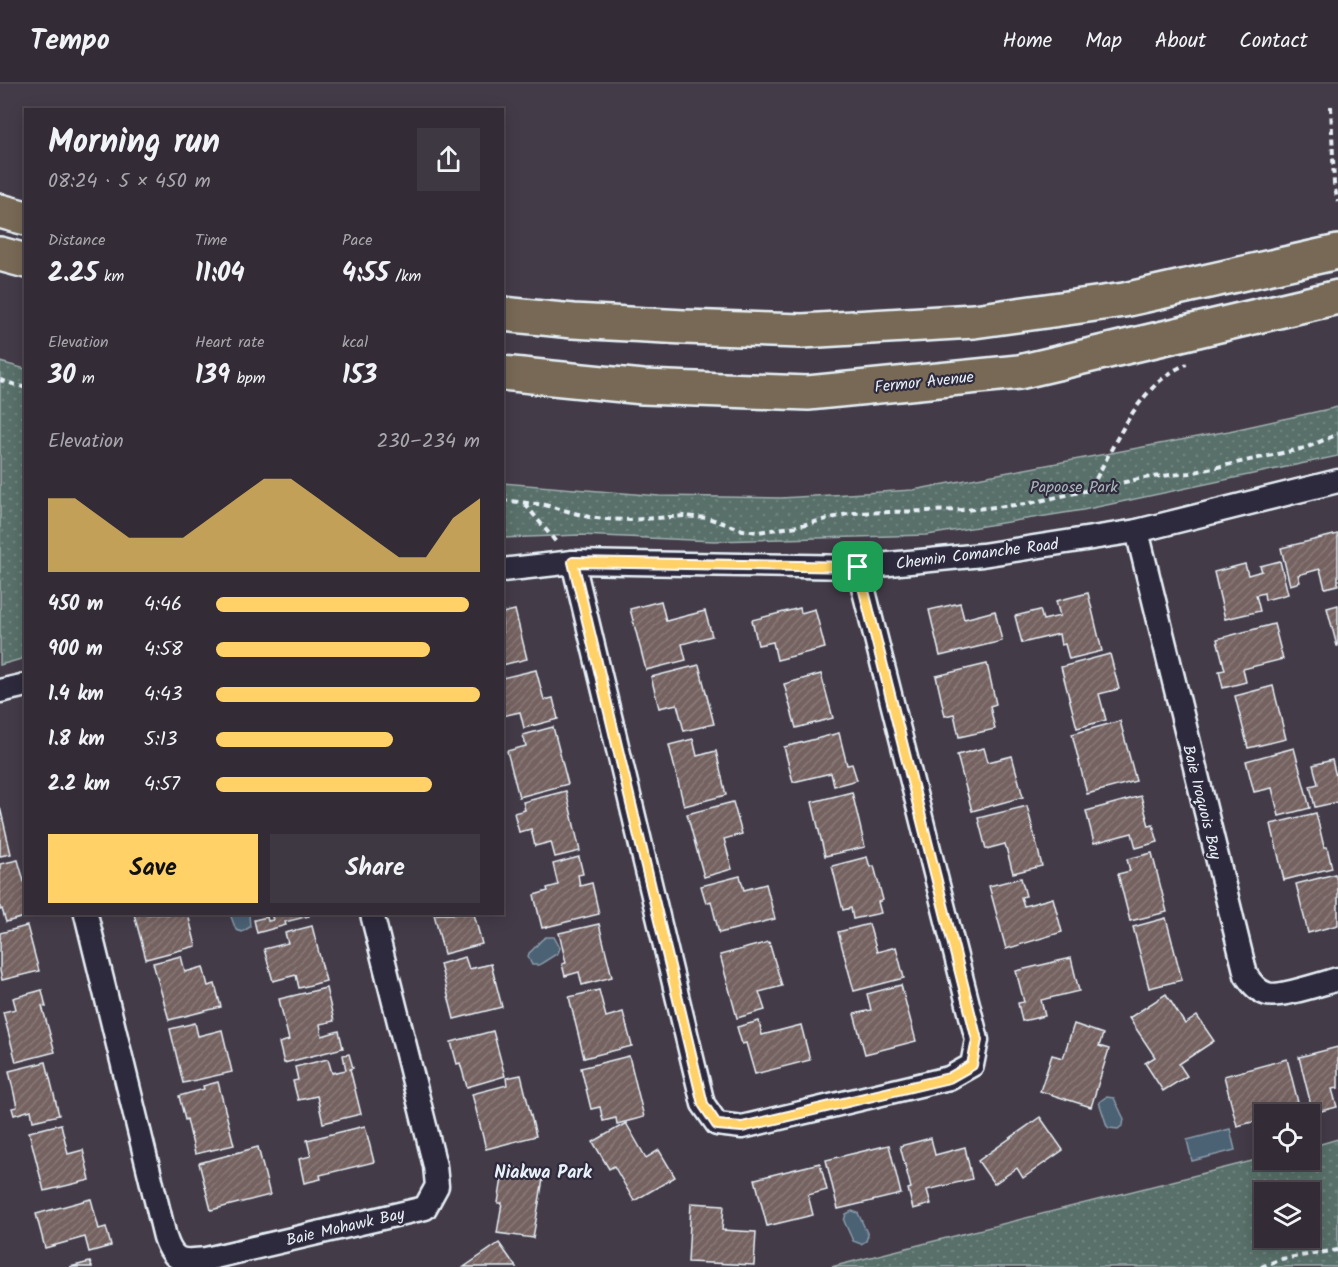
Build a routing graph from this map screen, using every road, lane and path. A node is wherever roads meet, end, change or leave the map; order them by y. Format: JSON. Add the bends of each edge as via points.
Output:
{"nodes":[{"id":1,"x":1331,"y":106,"type":"dead end"},
{"id":2,"x":1338,"y":202,"type":"edge"},
{"id":3,"x":0,"y":211,"type":"edge"},
{"id":4,"x":24,"y":217,"type":"edge"},
{"id":5,"x":1338,"y":252,"type":"edge"},
{"id":6,"x":0,"y":254,"type":"edge"},
{"id":7,"x":24,"y":260,"type":"edge"},
{"id":8,"x":1323,"y":300,"type":"edge"},
{"id":9,"x":504,"y":314,"type":"edge"},
{"id":10,"x":1193,"y":362,"type":"dead end"},
{"id":11,"x":504,"y":373,"type":"edge"},
{"id":12,"x":0,"y":380,"type":"edge"},
{"id":13,"x":24,"y":387,"type":"edge"},
{"id":14,"x":1338,"y":434,"type":"edge"},
{"id":15,"x":1338,"y":481,"type":"edge"},
{"id":16,"x":1090,"y":489,"type":"junction"},
{"id":17,"x":504,"y":500,"type":"edge"},
{"id":18,"x":524,"y":503,"type":"junction"},
{"id":19,"x":1137,"y":531,"type":"junction"},
{"id":20,"x":573,"y":562,"type":"junction"},
{"id":21,"x":858,"y":567,"type":"junction"},
{"id":22,"x":504,"y":570,"type":"edge"},
{"id":23,"x":24,"y":685,"type":"edge"},
{"id":24,"x":0,"y":691,"type":"edge"},
{"id":25,"x":86,"y":915,"type":"edge"},
{"id":26,"x":372,"y":915,"type":"edge"},
{"id":27,"x":1338,"y":979,"type":"edge"},
{"id":28,"x":1338,"y":1250,"type":"edge"},
{"id":29,"x":1261,"y":1267,"type":"edge"}],
"edges":[{"from":1,"to":2,"type":"path"},
{"from":3,"to":4,"type":"highway"},
{"from":5,"to":9,"type":"highway","via":[[1124,300],[962,322],[802,331]]},
{"from":6,"to":7,"type":"highway"},
{"from":8,"to":11,"type":"highway","name":"Fermor Avenue","via":[[1018,372],[808,393],[643,387]]},
{"from":10,"to":16,"type":"path","via":[[1151,388]]},
{"from":12,"to":13,"type":"path"},
{"from":14,"to":16,"type":"path","via":[[1305,448],[1190,473]]},
{"from":15,"to":19,"type":"street","name":"Chemin Comanche Road"},
{"from":16,"to":18,"type":"path","via":[[1026,504],[852,513],[758,532],[708,518],[604,519]]},
{"from":17,"to":18,"type":"path"},
{"from":18,"to":20,"type":"path"},
{"from":19,"to":21,"type":"street","name":"Chemin Comanche Road","via":[[982,555]]},
{"from":19,"to":27,"type":"street","name":"Baie Iroquois Bay","via":[[1246,975],[1268,995]]},
{"from":20,"to":21,"type":"street","name":"Chemin Comanche Road"},
{"from":20,"to":21,"type":"street","via":[[703,1104],[717,1125],[742,1127],[949,1078],[972,1065],[977,1040]]},
{"from":20,"to":22,"type":"street","name":"Chemin Comanche Road"},
{"from":23,"to":24,"type":"street"},
{"from":25,"to":26,"type":"street","name":"Baie Mohawk Bay","via":[[165,1237],[170,1251],[184,1261],[425,1208],[437,1186]]},
{"from":28,"to":29,"type":"path","via":[[1281,1259]]}]}
